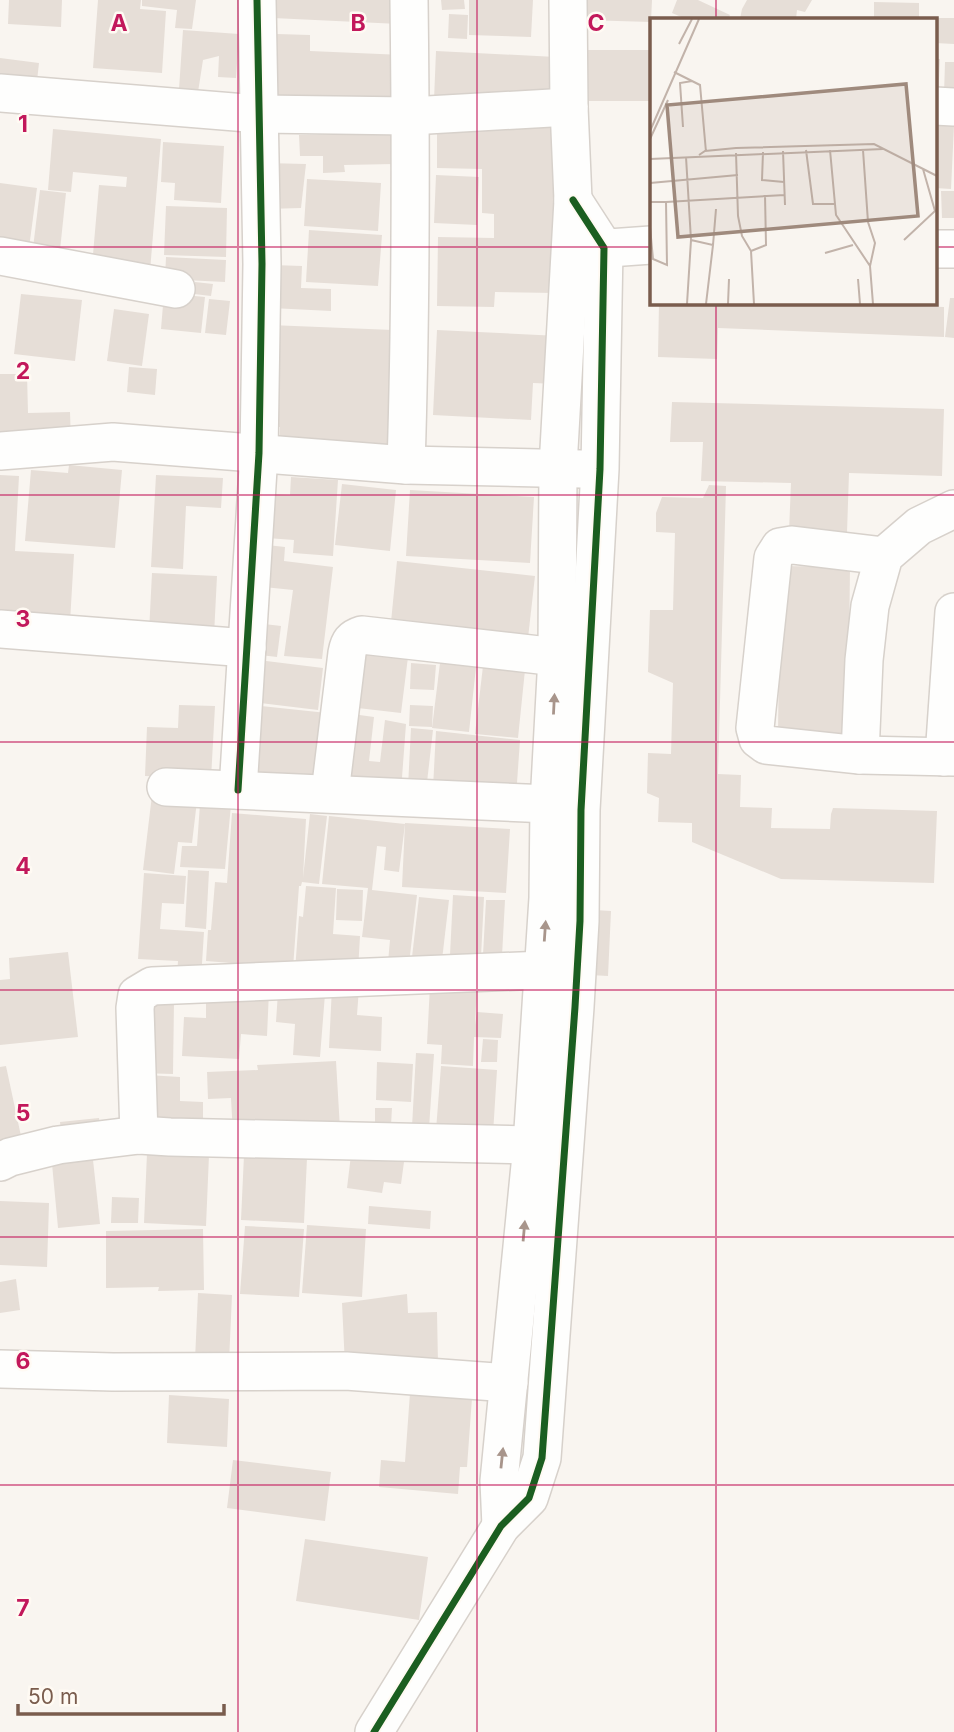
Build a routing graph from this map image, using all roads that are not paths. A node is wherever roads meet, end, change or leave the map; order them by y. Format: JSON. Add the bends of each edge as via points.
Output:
{"nodes":[{"id":1,"x":257,"y":0,"type":"edge"},
{"id":2,"x":408,"y":0,"type":"edge"},
{"id":3,"x":568,"y":0,"type":"edge"},
{"id":4,"x":0,"y":93,"type":"edge"},
{"id":5,"x":569,"y":107,"type":"junction"},
{"id":6,"x":936,"y":107,"type":"edge"},
{"id":7,"x":954,"y":107,"type":"edge"},
{"id":8,"x":259,"y":114,"type":"junction"},
{"id":9,"x":410,"y":116,"type":"junction"},
{"id":10,"x":650,"y":245,"type":"edge"},
{"id":11,"x":587,"y":249,"type":"junction"},
{"id":12,"x":936,"y":249,"type":"edge"},
{"id":13,"x":954,"y":249,"type":"edge"},
{"id":14,"x":0,"y":256,"type":"edge"},
{"id":15,"x":176,"y":289,"type":"dead end"},
{"id":16,"x":0,"y":451,"type":"edge"},
{"id":17,"x":259,"y":453,"type":"junction"},
{"id":18,"x":406,"y":465,"type":"junction"},
{"id":19,"x":558,"y":467,"type":"junction"},
{"id":20,"x":600,"y":470,"type":"junction"},
{"id":21,"x":954,"y":509,"type":"edge"},
{"id":22,"x":884,"y":556,"type":"junction"},
{"id":23,"x":954,"y":612,"type":"edge"},
{"id":24,"x":0,"y":629,"type":"edge"},
{"id":25,"x":247,"y":648,"type":"junction"},
{"id":26,"x":557,"y":657,"type":"junction"},
{"id":27,"x":860,"y":755,"type":"junction"},
{"id":28,"x":949,"y":757,"type":"edge"},
{"id":29,"x":166,"y":787,"type":"dead end"},
{"id":30,"x":237,"y":790,"type":"junction"},
{"id":31,"x":330,"y":793,"type":"junction"},
{"id":32,"x":549,"y":804,"type":"junction"},
{"id":33,"x":543,"y":970,"type":"junction"},
{"id":34,"x":139,"y":1135,"type":"junction"},
{"id":35,"x":532,"y":1145,"type":"junction"},
{"id":36,"x":0,"y":1162,"type":"edge"},
{"id":37,"x":0,"y":1369,"type":"edge"},
{"id":38,"x":509,"y":1383,"type":"junction"},
{"id":39,"x":501,"y":1526,"type":"junction"},
{"id":40,"x":374,"y":1732,"type":"edge"}],
"edges":[{"from":1,"to":8,"type":"street"},
{"from":2,"to":9,"type":"street"},
{"from":3,"to":5,"type":"street"},
{"from":4,"to":8,"type":"street"},
{"from":5,"to":9,"type":"street"},
{"from":5,"to":11,"type":"street","via":[[573,200]]},
{"from":6,"to":7,"type":"street"},
{"from":8,"to":9,"type":"street"},
{"from":8,"to":17,"type":"street"},
{"from":9,"to":18,"type":"street"},
{"from":10,"to":11,"type":"street"},
{"from":11,"to":19,"type":"street"},
{"from":11,"to":20,"type":"street"},
{"from":12,"to":13,"type":"street"},
{"from":14,"to":15,"type":"street"},
{"from":16,"to":17,"type":"street","via":[[113,442]]},
{"from":17,"to":18,"type":"street"},
{"from":17,"to":25,"type":"street"},
{"from":18,"to":19,"type":"street"},
{"from":19,"to":20,"type":"street"},
{"from":19,"to":26,"type":"street"},
{"from":20,"to":39,"type":"street","via":[[575,1007],[542,1458],[529,1498]]},
{"from":21,"to":22,"type":"street","via":[[919,526]]},
{"from":22,"to":27,"type":"street","via":[[870,606]]},
{"from":22,"to":27,"type":"street","via":[[792,545],[780,547],[773,558],[755,728],[758,739],[766,745]]},
{"from":23,"to":28,"type":"street"},
{"from":24,"to":25,"type":"street"},
{"from":25,"to":30,"type":"street"},
{"from":26,"to":31,"type":"street","via":[[354,637],[347,653]]},
{"from":32,"to":26,"type":"street","one_way":true},
{"from":27,"to":28,"type":"street"},
{"from":29,"to":30,"type":"street"},
{"from":30,"to":31,"type":"street"},
{"from":31,"to":32,"type":"street"},
{"from":33,"to":32,"type":"street","one_way":true},
{"from":33,"to":34,"type":"street","via":[[152,986],[137,995],[135,1009]]},
{"from":33,"to":35,"type":"street"},
{"from":34,"to":35,"type":"street"},
{"from":34,"to":36,"type":"street","via":[[58,1145]]},
{"from":38,"to":35,"type":"street","one_way":true},
{"from":37,"to":38,"type":"street","via":[[346,1371]]},
{"from":39,"to":38,"type":"street","one_way":true,"via":[[499,1481]]},
{"from":39,"to":40,"type":"street"}]}
